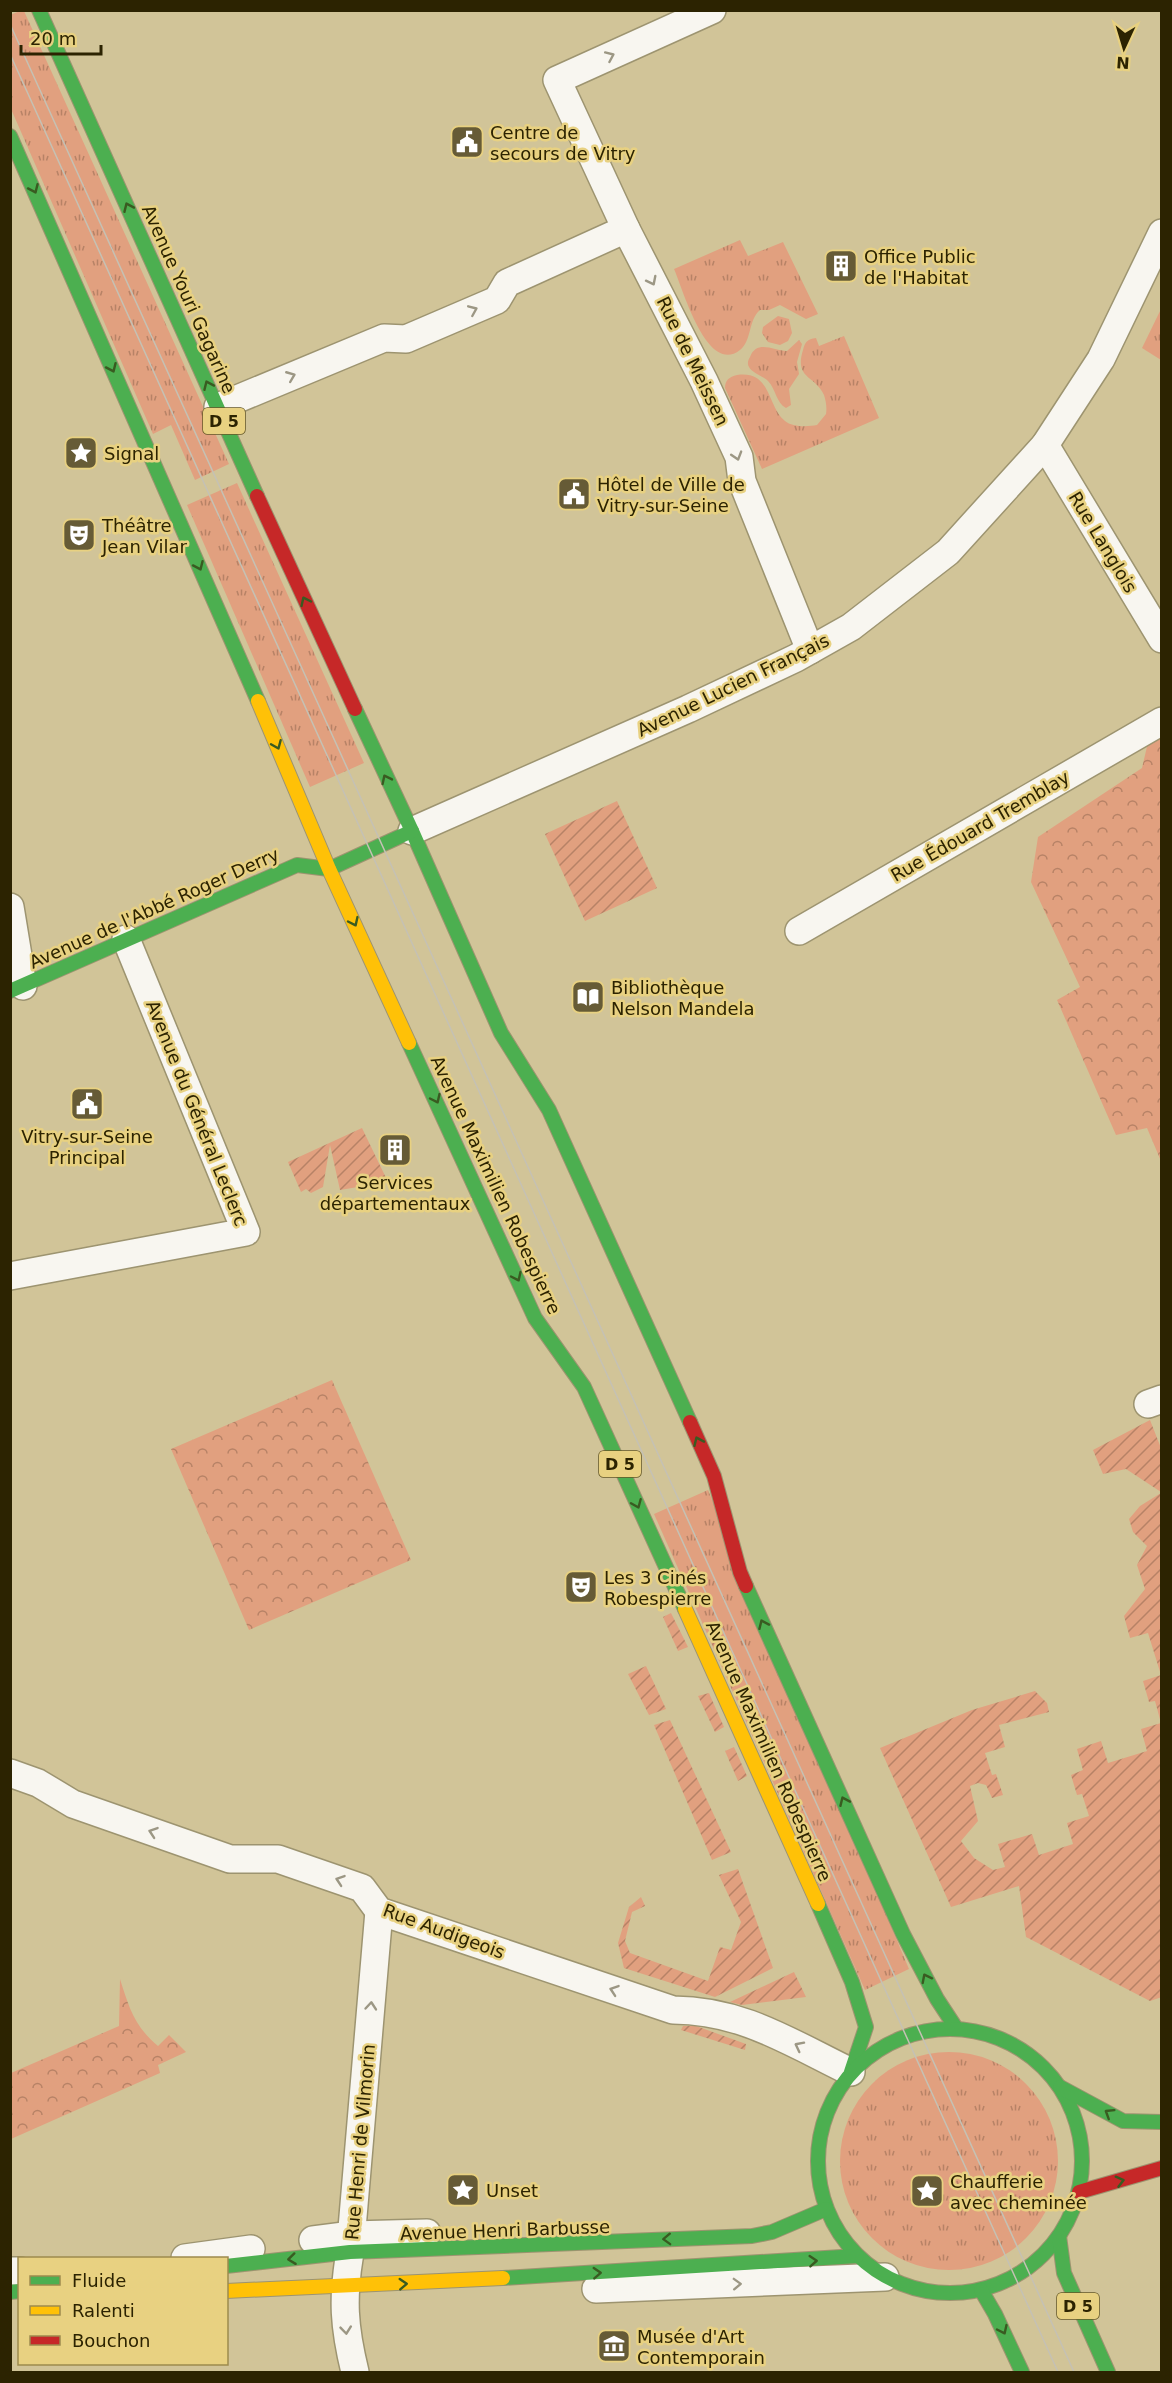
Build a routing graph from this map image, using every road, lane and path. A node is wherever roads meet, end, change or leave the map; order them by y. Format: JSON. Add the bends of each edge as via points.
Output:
{"nodes":[{"id":1,"x":39,"y":10,"type":"edge"},
{"id":2,"x":712,"y":10,"type":"edge"},
{"id":3,"x":10,"y":136,"type":"edge"},
{"id":4,"x":626,"y":229,"type":"junction"},
{"id":5,"x":1161,"y":233,"type":"edge"},
{"id":6,"x":218,"y":407,"type":"junction"},
{"id":7,"x":1045,"y":445,"type":"junction"},
{"id":8,"x":1161,"y":639,"type":"edge"},
{"id":9,"x":810,"y":650,"type":"junction"},
{"id":10,"x":1161,"y":721,"type":"edge"},
{"id":11,"x":412,"y":831,"type":"junction"},
{"id":12,"x":329,"y":869,"type":"junction"},
{"id":13,"x":10,"y":907,"type":"edge"},
{"id":14,"x":799,"y":931,"type":"dead end"},
{"id":15,"x":126,"y":939,"type":"junction"},
{"id":16,"x":17,"y":988,"type":"edge"},
{"id":17,"x":10,"y":1276,"type":"edge"},
{"id":18,"x":10,"y":1773,"type":"edge"},
{"id":19,"x":379,"y":1911,"type":"junction"},
{"id":20,"x":956,"y":2028,"type":"junction"},
{"id":21,"x":851,"y":2072,"type":"junction"},
{"id":22,"x":1060,"y":2087,"type":"junction"},
{"id":23,"x":1161,"y":2122,"type":"edge"},
{"id":24,"x":1161,"y":2169,"type":"edge"},
{"id":25,"x":1079,"y":2192,"type":"junction"},
{"id":26,"x":823,"y":2202,"type":"junction"},
{"id":27,"x":1059,"y":2236,"type":"junction"},
{"id":28,"x":351,"y":2244,"type":"junction"},
{"id":29,"x":857,"y":2256,"type":"junction"},
{"id":30,"x":206,"y":2257,"type":"edge"},
{"id":31,"x":228,"y":2266,"type":"edge"},
{"id":32,"x":885,"y":2277,"type":"junction"},
{"id":33,"x":344,"y":2287,"type":"junction"},
{"id":34,"x":981,"y":2290,"type":"junction"},
{"id":35,"x":228,"y":2291,"type":"edge"},
{"id":36,"x":355,"y":2373,"type":"edge"},
{"id":37,"x":1022,"y":2373,"type":"edge"},
{"id":38,"x":1108,"y":2373,"type":"edge"}],
"edges":[{"from":6,"to":1,"type":"main road","name":"Avenue Youri Gagarine","number":"D 5","one_way":true},
{"from":4,"to":2,"type":"street","name":"Rue de Meissen","one_way":true,"via":[[556,80]]},
{"from":3,"to":12,"type":"main road","number":"D 5","one_way":true},
{"from":6,"to":4,"type":"street","one_way":true,"via":[[384,338],[406,339],[496,300],[507,283]]},
{"from":4,"to":9,"type":"street","name":"Rue de Meissen","one_way":true,"via":[[739,457],[742,481]]},
{"from":5,"to":7,"type":"street","name":"Avenue Lucien Français","via":[[1101,359]]},
{"from":11,"to":6,"type":"main road","name":"Avenue Youri Gagarine","number":"D 5","one_way":true},
{"from":7,"to":8,"type":"street","name":"Rue Langlois"},
{"from":7,"to":9,"type":"street","name":"Avenue Lucien Français","via":[[948,552],[851,627]]},
{"from":9,"to":11,"type":"street","name":"Avenue Lucien Français","via":[[736,687]]},
{"from":10,"to":14,"type":"street","name":"Rue Édouard Tremblay"},
{"from":11,"to":12,"type":"main road"},
{"from":20,"to":11,"type":"main road","number":"D 5","one_way":true,"via":[[903,1934],[740,1572],[714,1476],[587,1193],[549,1110],[501,1034]]},
{"from":12,"to":15,"type":"main road","name":"Avenue de l'Abbé Roger Derry","via":[[297,865]]},
{"from":12,"to":21,"type":"main road","name":"Avenue Maximilien Robespierre","number":"D 5","one_way":true,"via":[[536,1318],[584,1387],[811,1887],[852,1982],[866,2027]]},
{"from":13,"to":16,"type":"street"},
{"from":15,"to":16,"type":"main road","name":"Avenue de l'Abbé Roger Derry"},
{"from":15,"to":17,"type":"street","name":"Avenue du Général Leclerc","via":[[246,1232]]},
{"from":19,"to":18,"type":"street","name":"Rue Audigeois","one_way":true,"via":[[362,1888],[278,1859],[230,1858],[73,1804],[38,1783]]},
{"from":21,"to":19,"type":"street","name":"Rue Audigeois","one_way":true,"via":[[761,2027],[711,2012],[674,2010]]},
{"from":28,"to":19,"type":"street","name":"Rue Henri de Vilmorin","one_way":true},
{"from":20,"to":21,"type":"main road","via":[[905,2036],[876,2050]]},
{"from":20,"to":22,"type":"main road","via":[[996,2037],[1015,2046],[1032,2057]]},
{"from":21,"to":26,"type":"main road","via":[[832,2099],[820,2130],[817,2162]]},
{"from":23,"to":22,"type":"main road","one_way":true,"via":[[1123,2121]]},
{"from":22,"to":25,"type":"main road","via":[[1073,2111],[1080,2138]]},
{"from":25,"to":24,"type":"main road","one_way":true},
{"from":25,"to":27,"type":"main road"},
{"from":26,"to":28,"type":"street","name":"Avenue Henri Barbusse","one_way":true,"via":[[761,2221]]},
{"from":26,"to":29,"type":"main road","via":[[839,2234]]},
{"from":27,"to":34,"type":"main road","via":[[1027,2269]]},
{"from":27,"to":38,"type":"main road","number":"D 5","via":[[1064,2272]]},
{"from":28,"to":30,"type":"street","name":"Avenue Henri Barbusse"},
{"from":28,"to":31,"type":"main road","name":"Avenue Henri Barbusse","one_way":true},
{"from":28,"to":33,"type":"street","name":"Rue Henri de Vilmorin"},
{"from":29,"to":32,"type":"main road"},
{"from":33,"to":29,"type":"main road","one_way":true},
{"from":33,"to":32,"type":"street","one_way":true,"via":[[389,2298]]},
{"from":32,"to":34,"type":"main road","via":[[916,2289],[948,2293]]},
{"from":33,"to":35,"type":"main road"},
{"from":33,"to":36,"type":"street","name":"Rue Henri de Vilmorin","one_way":true,"via":[[346,2336]]},
{"from":34,"to":37,"type":"main road","one_way":true}]}
